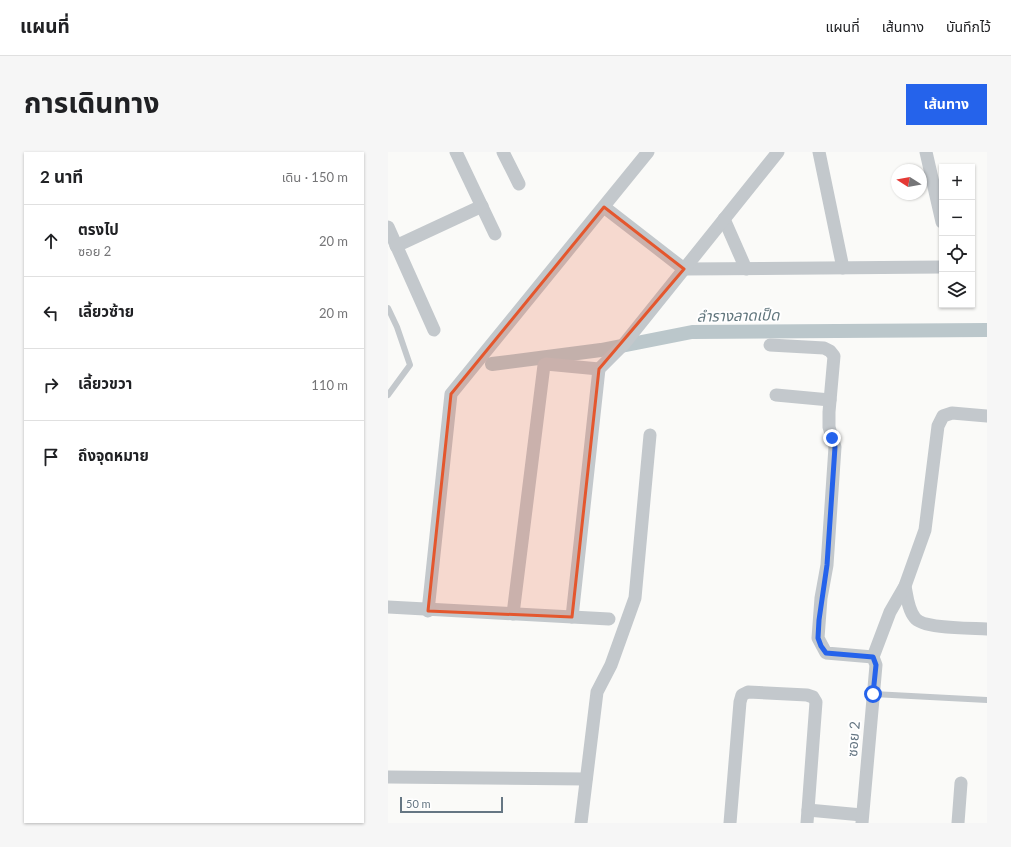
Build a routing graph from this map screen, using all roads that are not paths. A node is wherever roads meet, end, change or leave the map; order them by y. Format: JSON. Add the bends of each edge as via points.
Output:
{"nodes":[{"id":1,"x":456,"y":152,"type":"edge"},
{"id":2,"x":503,"y":152,"type":"edge"},
{"id":3,"x":648,"y":152,"type":"edge"},
{"id":4,"x":778,"y":152,"type":"edge"},
{"id":5,"x":819,"y":152,"type":"edge"},
{"id":6,"x":926,"y":152,"type":"edge"},
{"id":7,"x":519,"y":184,"type":"dead end"},
{"id":8,"x":482,"y":206,"type":"junction"},
{"id":9,"x":604,"y":207,"type":"junction"},
{"id":10,"x":939,"y":209,"type":"edge"},
{"id":11,"x":724,"y":218,"type":"junction"},
{"id":12,"x":388,"y":227,"type":"edge"},
{"id":13,"x":495,"y":234,"type":"dead end"},
{"id":14,"x":396,"y":246,"type":"junction"},
{"id":15,"x":939,"y":266,"type":"edge"},
{"id":16,"x":843,"y":268,"type":"junction"},
{"id":17,"x":684,"y":269,"type":"junction"},
{"id":18,"x":746,"y":269,"type":"junction"},
{"id":19,"x":388,"y":308,"type":"edge"},
{"id":20,"x":434,"y":330,"type":"dead end"},
{"id":21,"x":770,"y":345,"type":"dead end"},
{"id":22,"x":599,"y":369,"type":"junction"},
{"id":23,"x":388,"y":395,"type":"edge"},
{"id":24,"x":776,"y":395,"type":"dead end"},
{"id":25,"x":830,"y":400,"type":"junction"},
{"id":26,"x":987,"y":416,"type":"edge"},
{"id":27,"x":650,"y":435,"type":"dead end"},
{"id":28,"x":905,"y":586,"type":"junction"},
{"id":29,"x":388,"y":607,"type":"edge"},
{"id":30,"x":428,"y":610,"type":"junction"},
{"id":31,"x":513,"y":614,"type":"junction"},
{"id":32,"x":572,"y":617,"type":"junction"},
{"id":33,"x":609,"y":619,"type":"dead end"},
{"id":34,"x":987,"y":629,"type":"edge"},
{"id":35,"x":873,"y":657,"type":"junction"},
{"id":36,"x":873,"y":694,"type":"junction"},
{"id":37,"x":987,"y":700,"type":"edge"},
{"id":38,"x":389,"y":776,"type":"dead end"},
{"id":39,"x":586,"y":779,"type":"junction"},
{"id":40,"x":961,"y":782,"type":"dead end"},
{"id":41,"x":808,"y":810,"type":"junction"},
{"id":42,"x":862,"y":819,"type":"edge"},
{"id":43,"x":581,"y":823,"type":"edge"},
{"id":44,"x":730,"y":823,"type":"edge"},
{"id":45,"x":807,"y":823,"type":"edge"},
{"id":46,"x":958,"y":823,"type":"edge"}],
"edges":[{"from":1,"to":8,"type":"street"},
{"from":2,"to":7,"type":"street"},
{"from":3,"to":9,"type":"street"},
{"from":4,"to":11,"type":"street"},
{"from":5,"to":16,"type":"street"},
{"from":6,"to":10,"type":"street"},
{"from":8,"to":13,"type":"street"},
{"from":8,"to":14,"type":"street"},
{"from":9,"to":17,"type":"street"},
{"from":9,"to":30,"type":"street","via":[[451,394]]},
{"from":11,"to":17,"type":"street"},
{"from":11,"to":18,"type":"street"},
{"from":12,"to":14,"type":"street"},
{"from":14,"to":20,"type":"street"},
{"from":15,"to":16,"type":"street"},
{"from":16,"to":18,"type":"street"},
{"from":17,"to":18,"type":"street"},
{"from":17,"to":22,"type":"street","via":[[622,346]]},
{"from":19,"to":23,"type":"lane","via":[[410,365]]},
{"from":21,"to":25,"type":"street","via":[[830,350],[834,356]]},
{"from":22,"to":31,"type":"street","via":[[544,365]]},
{"from":22,"to":32,"type":"street"},
{"from":24,"to":25,"type":"street"},
{"from":25,"to":35,"type":"street","via":[[829,427],[835,447],[827,565],[818,638],[826,653]]},
{"from":26,"to":28,"type":"street","via":[[952,413],[943,416],[938,426],[925,530]]},
{"from":27,"to":39,"type":"street","via":[[635,598],[611,666],[597,692]]},
{"from":28,"to":34,"type":"street","via":[[916,620],[926,625]]},
{"from":28,"to":35,"type":"street","via":[[890,612]]},
{"from":29,"to":30,"type":"street"},
{"from":30,"to":31,"type":"street"},
{"from":31,"to":32,"type":"street"},
{"from":32,"to":33,"type":"street"},
{"from":35,"to":36,"type":"street","name":"ซอย 2","via":[[876,665]]},
{"from":36,"to":37,"type":"lane"},
{"from":36,"to":42,"type":"street","name":"ซอย 2"},
{"from":38,"to":39,"type":"street"},
{"from":39,"to":43,"type":"street"},
{"from":40,"to":46,"type":"street"},
{"from":41,"to":42,"type":"street"},
{"from":41,"to":44,"type":"street","via":[[816,702],[813,697],[807,695],[748,692],[742,695],[740,702]]},
{"from":41,"to":45,"type":"street"}]}
